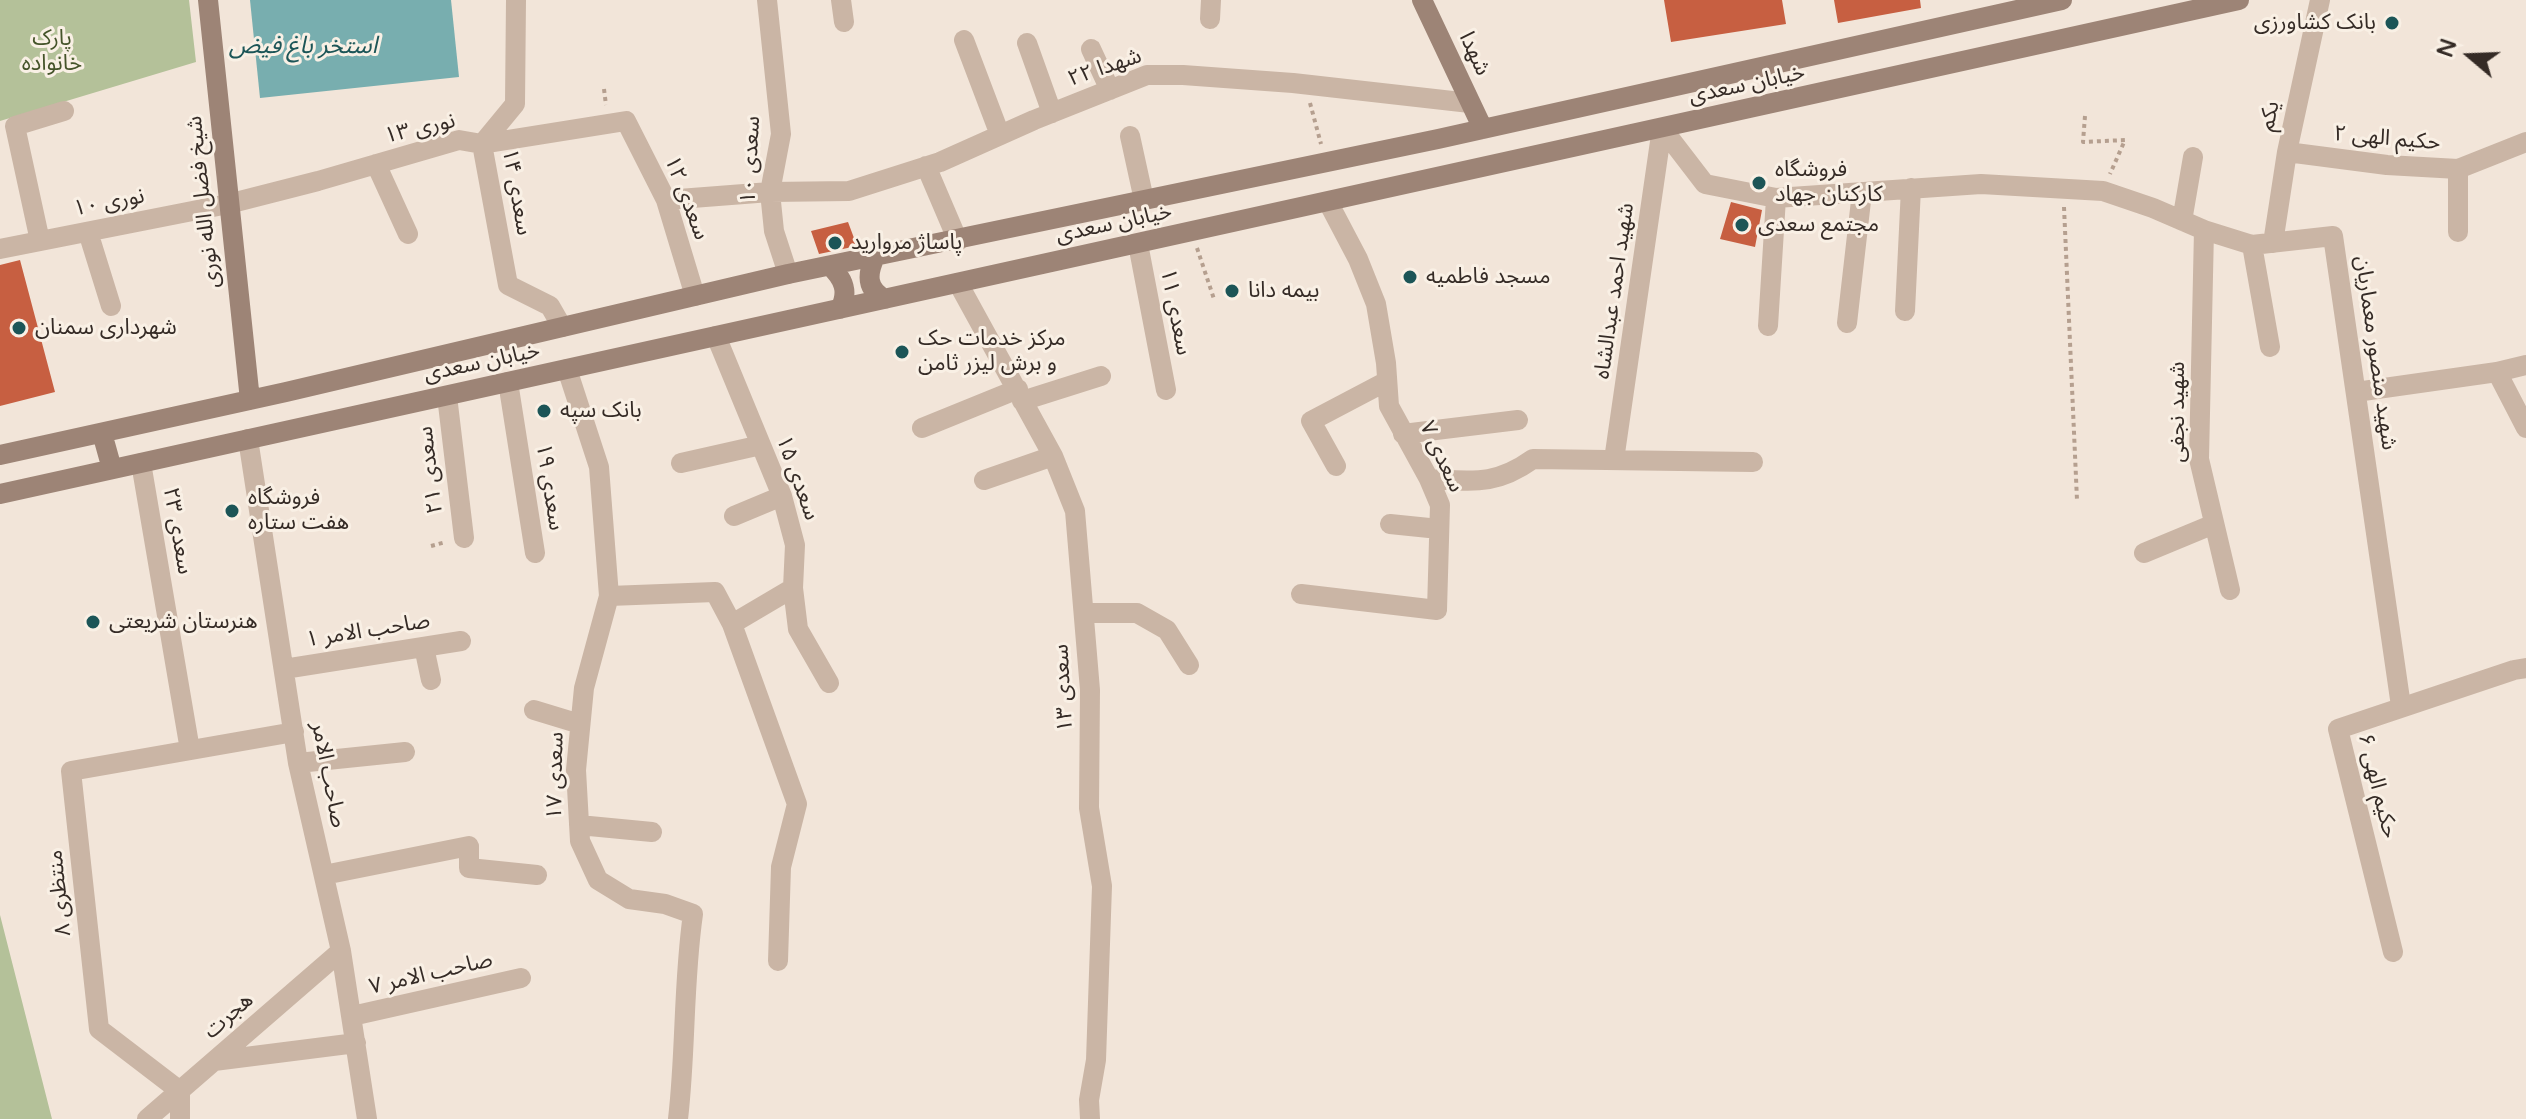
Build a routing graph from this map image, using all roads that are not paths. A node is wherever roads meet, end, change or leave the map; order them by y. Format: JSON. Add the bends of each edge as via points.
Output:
{"nodes":[{"id":1,"x":208,"y":0,"type":"edge"},
{"id":2,"x":516,"y":0,"type":"edge"},
{"id":3,"x":767,"y":0,"type":"edge"},
{"id":4,"x":841,"y":0,"type":"edge"},
{"id":5,"x":1422,"y":0,"type":"edge"},
{"id":6,"x":2062,"y":0,"type":"edge"},
{"id":7,"x":2239,"y":0,"type":"edge"},
{"id":8,"x":2320,"y":0,"type":"edge"},
{"id":9,"x":844,"y":22,"type":"dead end"},
{"id":10,"x":964,"y":40,"type":"dead end"},
{"id":11,"x":1027,"y":43,"type":"dead end"},
{"id":12,"x":1091,"y":49,"type":"dead end"},
{"id":13,"x":1110,"y":90,"type":"junction"},
{"id":14,"x":1470,"y":103,"type":"junction"},
{"id":15,"x":64,"y":111,"type":"dead end"},
{"id":16,"x":1052,"y":113,"type":"junction"},
{"id":17,"x":626,"y":121,"type":"joint"},
{"id":18,"x":1662,"y":128,"type":"junction"},
{"id":19,"x":1483,"y":129,"type":"junction"},
{"id":20,"x":1000,"y":135,"type":"junction"},
{"id":21,"x":1130,"y":136,"type":"dead end"},
{"id":22,"x":2526,"y":142,"type":"edge"},
{"id":23,"x":482,"y":144,"type":"junction"},
{"id":24,"x":2287,"y":152,"type":"junction"},
{"id":25,"x":2193,"y":157,"type":"dead end"},
{"id":26,"x":376,"y":164,"type":"junction"},
{"id":27,"x":926,"y":166,"type":"junction"},
{"id":28,"x":2458,"y":169,"type":"junction"},
{"id":29,"x":1911,"y":188,"type":"junction"},
{"id":30,"x":770,"y":192,"type":"junction"},
{"id":31,"x":1862,"y":192,"type":"junction"},
{"id":32,"x":1776,"y":198,"type":"junction"},
{"id":33,"x":666,"y":200,"type":"junction"},
{"id":34,"x":1144,"y":200,"type":"junction"},
{"id":35,"x":1328,"y":202,"type":"junction"},
{"id":36,"x":228,"y":204,"type":"junction"},
{"id":37,"x":2182,"y":221,"type":"junction"},
{"id":38,"x":2204,"y":230,"type":"junction"},
{"id":39,"x":88,"y":232,"type":"junction"},
{"id":40,"x":2458,"y":232,"type":"dead end"},
{"id":41,"x":408,"y":234,"type":"dead end"},
{"id":42,"x":40,"y":241,"type":"junction"},
{"id":43,"x":958,"y":241,"type":"junction"},
{"id":44,"x":2273,"y":243,"type":"junction"},
{"id":45,"x":1138,"y":244,"type":"junction"},
{"id":46,"x":2252,"y":245,"type":"junction"},
{"id":47,"x":0,"y":249,"type":"edge"},
{"id":48,"x":875,"y":257,"type":"junction"},
{"id":49,"x":830,"y":266,"type":"junction"},
{"id":50,"x":788,"y":274,"type":"junction"},
{"id":51,"x":958,"y":283,"type":"junction"},
{"id":52,"x":695,"y":296,"type":"junction"},
{"id":53,"x":885,"y":299,"type":"junction"},
{"id":54,"x":111,"y":306,"type":"dead end"},
{"id":55,"x":840,"y":309,"type":"junction"},
{"id":56,"x":1905,"y":311,"type":"dead end"},
{"id":57,"x":1847,"y":323,"type":"dead end"},
{"id":58,"x":1768,"y":326,"type":"dead end"},
{"id":59,"x":562,"y":327,"type":"junction"},
{"id":60,"x":716,"y":336,"type":"junction"},
{"id":61,"x":2270,"y":347,"type":"dead end"},
{"id":62,"x":2526,"y":365,"type":"edge"},
{"id":63,"x":567,"y":369,"type":"junction"},
{"id":64,"x":2497,"y":372,"type":"junction"},
{"id":65,"x":1101,"y":376,"type":"dead end"},
{"id":66,"x":1387,"y":381,"type":"junction"},
{"id":67,"x":508,"y":382,"type":"junction"},
{"id":68,"x":1166,"y":390,"type":"dead end"},
{"id":69,"x":2356,"y":392,"type":"junction"},
{"id":70,"x":1020,"y":395,"type":"junction"},
{"id":71,"x":447,"y":396,"type":"junction"},
{"id":72,"x":250,"y":400,"type":"junction"},
{"id":73,"x":1518,"y":420,"type":"dead end"},
{"id":74,"x":922,"y":428,"type":"dead end"},
{"id":75,"x":2526,"y":428,"type":"edge"},
{"id":76,"x":102,"y":433,"type":"junction"},
{"id":77,"x":1403,"y":434,"type":"junction"},
{"id":78,"x":248,"y":439,"type":"junction"},
{"id":79,"x":761,"y":445,"type":"junction"},
{"id":80,"x":0,"y":455,"type":"edge"},
{"id":81,"x":1053,"y":456,"type":"junction"},
{"id":82,"x":1614,"y":460,"type":"junction"},
{"id":83,"x":1753,"y":462,"type":"dead end"},
{"id":84,"x":141,"y":463,"type":"junction"},
{"id":85,"x":681,"y":463,"type":"dead end"},
{"id":86,"x":1336,"y":466,"type":"dead end"},
{"id":87,"x":112,"y":469,"type":"junction"},
{"id":88,"x":1429,"y":479,"type":"junction"},
{"id":89,"x":984,"y":480,"type":"dead end"},
{"id":90,"x":0,"y":494,"type":"edge"},
{"id":91,"x":782,"y":496,"type":"junction"},
{"id":92,"x":734,"y":516,"type":"dead end"},
{"id":93,"x":1390,"y":524,"type":"dead end"},
{"id":94,"x":2214,"y":524,"type":"junction"},
{"id":95,"x":1439,"y":529,"type":"junction"},
{"id":96,"x":464,"y":538,"type":"dead end"},
{"id":97,"x":535,"y":553,"type":"dead end"},
{"id":98,"x":2144,"y":553,"type":"dead end"},
{"id":99,"x":793,"y":588,"type":"junction"},
{"id":100,"x":2230,"y":590,"type":"dead end"},
{"id":101,"x":1301,"y":594,"type":"dead end"},
{"id":102,"x":609,"y":596,"type":"junction"},
{"id":103,"x":1084,"y":613,"type":"junction"},
{"id":104,"x":732,"y":624,"type":"junction"},
{"id":105,"x":461,"y":641,"type":"dead end"},
{"id":106,"x":424,"y":647,"type":"junction"},
{"id":107,"x":1189,"y":665,"type":"dead end"},
{"id":108,"x":2526,"y":668,"type":"edge"},
{"id":109,"x":284,"y":669,"type":"junction"},
{"id":110,"x":431,"y":680,"type":"dead end"},
{"id":111,"x":829,"y":683,"type":"dead end"},
{"id":112,"x":2401,"y":706,"type":"junction"},
{"id":113,"x":534,"y":710,"type":"dead end"},
{"id":114,"x":580,"y":724,"type":"junction"},
{"id":115,"x":294,"y":732,"type":"junction"},
{"id":116,"x":190,"y":750,"type":"junction"},
{"id":117,"x":405,"y":752,"type":"dead end"},
{"id":118,"x":298,"y":763,"type":"junction"},
{"id":119,"x":579,"y":825,"type":"junction"},
{"id":120,"x":652,"y":832,"type":"dead end"},
{"id":121,"x":324,"y":875,"type":"junction"},
{"id":122,"x":537,"y":875,"type":"dead end"},
{"id":123,"x":341,"y":951,"type":"junction"},
{"id":124,"x":2393,"y":952,"type":"dead end"},
{"id":125,"x":778,"y":961,"type":"dead end"},
{"id":126,"x":521,"y":978,"type":"dead end"},
{"id":127,"x":352,"y":1016,"type":"junction"},
{"id":128,"x":356,"y":1043,"type":"junction"},
{"id":129,"x":214,"y":1061,"type":"junction"},
{"id":130,"x":180,"y":1091,"type":"junction"},
{"id":131,"x":147,"y":1119,"type":"edge"},
{"id":132,"x":180,"y":1119,"type":"edge"},
{"id":133,"x":367,"y":1119,"type":"edge"},
{"id":134,"x":678,"y":1119,"type":"edge"},
{"id":135,"x":1090,"y":1119,"type":"edge"}],
"edges":[{"from":1,"to":36,"type":"main road","name":"شیخ فضل الله نوری"},
{"from":2,"to":23,"type":"street","name":"سعدی ۱۴","via":[[515,104]]},
{"from":3,"to":30,"type":"street","name":"سعدی ۱۰","via":[[781,134]]},
{"from":4,"to":9,"type":"street"},
{"from":5,"to":14,"type":"main road","name":"شهدا"},
{"from":6,"to":19,"type":"main road","name":"خیابان سعدی"},
{"from":7,"to":18,"type":"main road","name":"خیابان سعدی"},
{"from":8,"to":24,"type":"street","name":"یکم"},
{"from":10,"to":20,"type":"street"},
{"from":11,"to":16,"type":"street"},
{"from":12,"to":13,"type":"street"},
{"from":13,"to":14,"type":"street","name":"شهدا ۲۲","via":[[1147,75],[1183,75]]},
{"from":13,"to":16,"type":"street","name":"شهدا ۲۲"},
{"from":14,"to":19,"type":"main road","name":"شهدا"},
{"from":15,"to":42,"type":"street","via":[[15,126]]},
{"from":16,"to":20,"type":"street","name":"شهدا ۲۲"},
{"from":17,"to":23,"type":"street","name":"نوری ۱۳"},
{"from":17,"to":33,"type":"street","name":"سعدی ۱۲"},
{"from":18,"to":32,"type":"street","name":"شهید منصور معماریان","via":[[1705,184]]},
{"from":18,"to":35,"type":"main road","name":"خیابان سعدی"},
{"from":18,"to":82,"type":"street","name":"شهید احمد عبدالشاه"},
{"from":19,"to":34,"type":"main road","name":"خیابان سعدی"},
{"from":20,"to":27,"type":"street","name":"شهدا ۲۲"},
{"from":21,"to":34,"type":"street"},
{"from":22,"to":28,"type":"street","name":"حکیم الهی ۲"},
{"from":23,"to":26,"type":"street","name":"نوری ۱۳","via":[[459,140]]},
{"from":23,"to":59,"type":"street","name":"سعدی ۱۴","via":[[508,285],[550,306]]},
{"from":24,"to":28,"type":"street","name":"حکیم الهی ۲"},
{"from":24,"to":44,"type":"street","name":"یکم"},
{"from":25,"to":37,"type":"street"},
{"from":26,"to":36,"type":"street","name":"نوری ۱۳"},
{"from":26,"to":41,"type":"street"},
{"from":27,"to":30,"type":"street","name":"شهدا ۲۲","via":[[849,191]]},
{"from":27,"to":43,"type":"street"},
{"from":28,"to":40,"type":"street"},
{"from":29,"to":31,"type":"street","name":"شهید منصور معماریان"},
{"from":29,"to":37,"type":"street","name":"شهید منصور معماریان","via":[[1981,184],[2103,191]]},
{"from":29,"to":56,"type":"street"},
{"from":30,"to":33,"type":"street","name":"شهدا ۲۲"},
{"from":30,"to":50,"type":"street","name":"سعدی ۱۰","via":[[774,231]]},
{"from":31,"to":32,"type":"street","name":"شهید منصور معماریان"},
{"from":31,"to":57,"type":"street"},
{"from":32,"to":58,"type":"street"},
{"from":33,"to":52,"type":"street","name":"سعدی ۱۲"},
{"from":34,"to":43,"type":"main road","name":"خیابان سعدی"},
{"from":35,"to":45,"type":"main road","name":"خیابان سعدی"},
{"from":35,"to":66,"type":"street","name":"سعدی ۷","via":[[1376,304]]},
{"from":36,"to":39,"type":"street","name":"نوری ۱۰"},
{"from":36,"to":72,"type":"main road","name":"شیخ فضل الله نوری"},
{"from":37,"to":38,"type":"street","name":"شهید منصور معماریان"},
{"from":38,"to":46,"type":"street","name":"شهید منصور معماریان"},
{"from":38,"to":94,"type":"street","name":"شهید نجفی","via":[[2199,459]]},
{"from":39,"to":42,"type":"street","name":"نوری ۱۰"},
{"from":39,"to":54,"type":"street"},
{"from":42,"to":47,"type":"street","name":"نوری ۱۰"},
{"from":43,"to":48,"type":"main road","name":"خیابان سعدی"},
{"from":44,"to":46,"type":"street","name":"شهید منصور معماریان"},
{"from":44,"to":69,"type":"street","name":"شهید منصور معماریان","via":[[2333,236]]},
{"from":45,"to":51,"type":"main road","name":"خیابان سعدی"},
{"from":45,"to":68,"type":"street","name":"سعدی ۱۱"},
{"from":46,"to":61,"type":"street"},
{"from":48,"to":49,"type":"main road","name":"خیابان سعدی"},
{"from":48,"to":53,"type":"main road","via":[[869,282]]},
{"from":49,"to":50,"type":"main road","name":"خیابان سعدی"},
{"from":49,"to":55,"type":"main road","via":[[846,292]]},
{"from":50,"to":52,"type":"main road","name":"خیابان سعدی"},
{"from":51,"to":53,"type":"main road","name":"خیابان سعدی"},
{"from":51,"to":70,"type":"street","name":"سعدی ۱۳"},
{"from":52,"to":59,"type":"main road","name":"خیابان سعدی"},
{"from":53,"to":55,"type":"main road","name":"خیابان سعدی"},
{"from":55,"to":60,"type":"main road","name":"خیابان سعدی"},
{"from":59,"to":72,"type":"main road","name":"خیابان سعدی"},
{"from":60,"to":63,"type":"main road","name":"خیابان سعدی"},
{"from":60,"to":79,"type":"street","name":"سعدی ۱۵"},
{"from":62,"to":64,"type":"street"},
{"from":63,"to":67,"type":"main road","name":"خیابان سعدی"},
{"from":63,"to":102,"type":"street","name":"سعدی ۱۷","via":[[599,467]]},
{"from":64,"to":69,"type":"street"},
{"from":64,"to":75,"type":"street"},
{"from":65,"to":70,"type":"street"},
{"from":66,"to":77,"type":"street","name":"سعدی ۷","via":[[1389,406]]},
{"from":66,"to":86,"type":"street","via":[[1311,421]]},
{"from":67,"to":71,"type":"main road","name":"خیابان سعدی"},
{"from":67,"to":97,"type":"street","name":"سعدی ۱۹"},
{"from":69,"to":112,"type":"street","name":"شهید منصور معماریان"},
{"from":70,"to":74,"type":"street"},
{"from":70,"to":81,"type":"street","name":"سعدی ۱۳"},
{"from":71,"to":78,"type":"main road","name":"خیابان سعدی"},
{"from":71,"to":96,"type":"street","name":"سعدی ۲۱"},
{"from":72,"to":76,"type":"main road","name":"خیابان سعدی"},
{"from":73,"to":77,"type":"street"},
{"from":76,"to":80,"type":"main road","name":"خیابان سعدی"},
{"from":76,"to":87,"type":"main road"},
{"from":77,"to":88,"type":"street","name":"سعدی ۷"},
{"from":78,"to":84,"type":"main road","name":"خیابان سعدی"},
{"from":78,"to":109,"type":"street","name":"صاحب الامر"},
{"from":79,"to":85,"type":"street"},
{"from":79,"to":91,"type":"street","name":"سعدی ۱۵"},
{"from":81,"to":89,"type":"street"},
{"from":81,"to":103,"type":"street","name":"سعدی ۱۳","via":[[1075,511]]},
{"from":82,"to":83,"type":"street"},
{"from":82,"to":88,"type":"street","via":[[1533,459],[1488,481]]},
{"from":84,"to":87,"type":"main road","name":"خیابان سعدی"},
{"from":84,"to":116,"type":"street","name":"سعدی ۲۳"},
{"from":87,"to":90,"type":"main road","name":"خیابان سعدی"},
{"from":88,"to":95,"type":"street","name":"سعدی ۷","via":[[1440,505]]},
{"from":91,"to":92,"type":"street"},
{"from":91,"to":99,"type":"street","name":"سعدی ۱۵","via":[[795,545]]},
{"from":93,"to":95,"type":"street"},
{"from":94,"to":98,"type":"street"},
{"from":94,"to":100,"type":"street","name":"شهید نجفی"},
{"from":95,"to":101,"type":"street","name":"سعدی ۷","via":[[1437,610]]},
{"from":99,"to":104,"type":"street"},
{"from":99,"to":111,"type":"street","name":"سعدی ۱۵","via":[[798,629]]},
{"from":102,"to":104,"type":"street","via":[[715,592]]},
{"from":102,"to":114,"type":"street","name":"سعدی ۱۷","via":[[584,688]]},
{"from":103,"to":107,"type":"street","via":[[1137,613],[1167,630]]},
{"from":103,"to":135,"type":"street","name":"سعدی ۱۳","via":[[1090,690],[1089,808],[1102,886]]},
{"from":104,"to":125,"type":"street","via":[[797,804],[781,867]]},
{"from":105,"to":106,"type":"street","name":"صاحب الامر ۱"},
{"from":106,"to":109,"type":"street","name":"صاحب الامر ۱"},
{"from":106,"to":110,"type":"street"},
{"from":108,"to":112,"type":"street","name":"حکیم الهی ۶"},
{"from":109,"to":115,"type":"street","name":"صاحب الامر"},
{"from":112,"to":124,"type":"street","name":"حکیم الهی ۶","via":[[2338,729]]},
{"from":113,"to":114,"type":"street"},
{"from":114,"to":119,"type":"street","name":"سعدی ۱۷"},
{"from":115,"to":116,"type":"street"},
{"from":115,"to":118,"type":"street","name":"صاحب الامر"},
{"from":116,"to":130,"type":"street","name":"منتظری ۸","via":[[71,771],[99,1029]]},
{"from":117,"to":118,"type":"street"},
{"from":118,"to":121,"type":"street","name":"صاحب الامر"},
{"from":119,"to":120,"type":"street"},
{"from":119,"to":134,"type":"street","name":"سعدی ۱۷","via":[[580,841],[598,880],[629,899],[693,914]]},
{"from":121,"to":122,"type":"street","via":[[469,846],[469,868]]},
{"from":121,"to":123,"type":"street","name":"صاحب الامر"},
{"from":123,"to":127,"type":"street","name":"صاحب الامر"},
{"from":123,"to":129,"type":"street","name":"هجرت"},
{"from":126,"to":127,"type":"street","name":"صاحب الامر ۷"},
{"from":127,"to":128,"type":"street","name":"صاحب الامر"},
{"from":128,"to":129,"type":"street"},
{"from":128,"to":133,"type":"street","name":"صاحب الامر"},
{"from":129,"to":130,"type":"street","name":"هجرت"},
{"from":130,"to":131,"type":"street","name":"هجرت"},
{"from":130,"to":132,"type":"street"}]}
